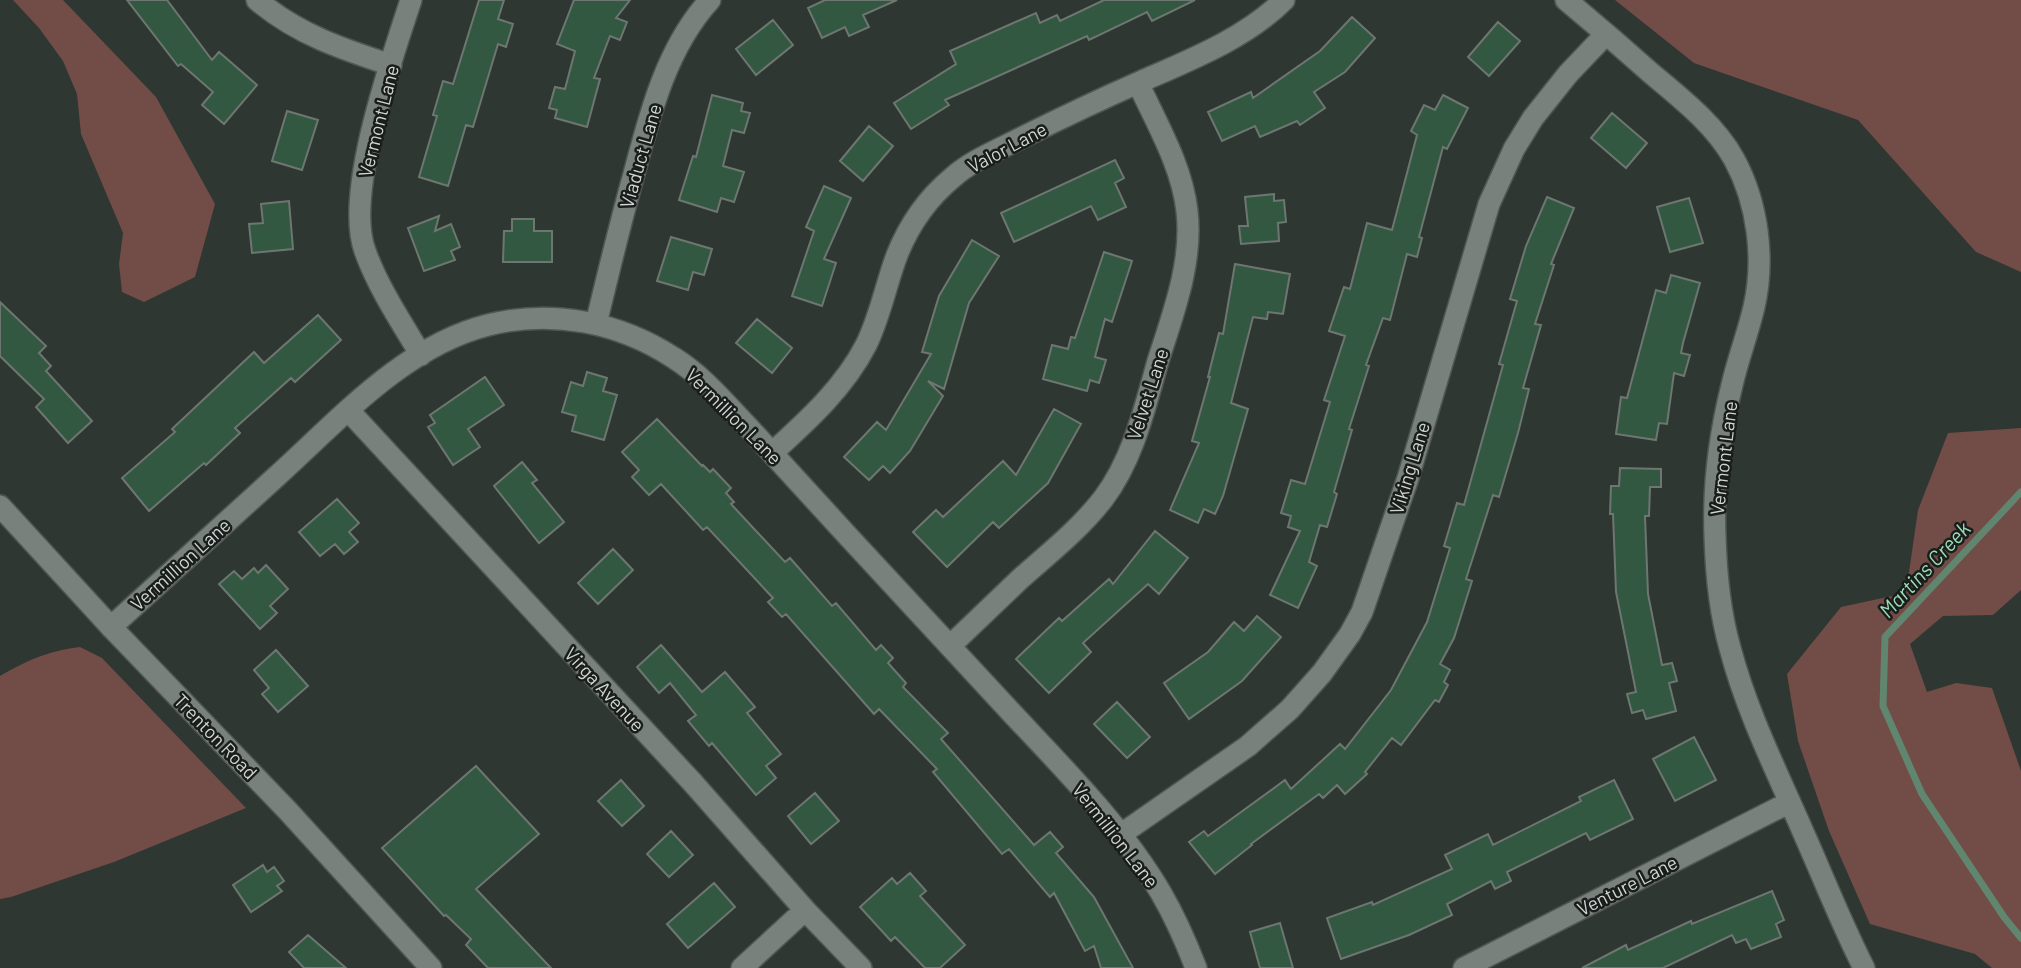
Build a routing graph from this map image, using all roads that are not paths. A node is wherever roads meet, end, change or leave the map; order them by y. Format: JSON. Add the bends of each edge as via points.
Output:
{"nodes":[{"id":1,"x":257,"y":0,"type":"edge"},
{"id":2,"x":411,"y":0,"type":"edge"},
{"id":3,"x":710,"y":0,"type":"edge"},
{"id":4,"x":1284,"y":0,"type":"edge"},
{"id":5,"x":1566,"y":0,"type":"edge"},
{"id":6,"x":1606,"y":34,"type":"junction"},
{"id":7,"x":391,"y":65,"type":"junction"},
{"id":8,"x":1138,"y":83,"type":"junction"},
{"id":9,"x":596,"y":324,"type":"junction"},
{"id":10,"x":421,"y":355,"type":"junction"},
{"id":11,"x":349,"y":411,"type":"junction"},
{"id":12,"x":772,"y":453,"type":"junction"},
{"id":13,"x":0,"y":506,"type":"edge"},
{"id":14,"x":111,"y":627,"type":"junction"},
{"id":15,"x":950,"y":646,"type":"junction"},
{"id":16,"x":1790,"y":802,"type":"junction"},
{"id":17,"x":1120,"y":835,"type":"junction"},
{"id":18,"x":805,"y":910,"type":"junction"},
{"id":19,"x":431,"y":968,"type":"edge"},
{"id":20,"x":742,"y":968,"type":"edge"},
{"id":21,"x":861,"y":968,"type":"edge"},
{"id":22,"x":1196,"y":968,"type":"edge"},
{"id":23,"x":1464,"y":968,"type":"edge"},
{"id":24,"x":1864,"y":968,"type":"edge"}],
"edges":[{"from":1,"to":7,"type":"street","via":[[303,33]]},
{"from":2,"to":7,"type":"street","name":"Vermont Lane"},
{"from":3,"to":9,"type":"street","name":"Viaduct Lane","via":[[684,33],[661,83]]},
{"from":4,"to":8,"type":"street","name":"Valor Lane","via":[[1249,28]]},
{"from":5,"to":6,"type":"street","name":"Vermont Lane"},
{"from":6,"to":16,"type":"street","name":"Vermont Lane","via":[[1711,128],[1733,157],[1754,210],[1758,275],[1724,425],[1714,536],[1729,646],[1746,700]]},
{"from":6,"to":17,"type":"street","name":"Viking Lane","via":[[1533,118],[1489,204],[1408,478],[1362,612],[1350,634],[1290,709],[1248,746]]},
{"from":7,"to":10,"type":"street","name":"Vermont Lane","via":[[371,134],[361,187],[360,225],[364,250]]},
{"from":8,"to":12,"type":"street","name":"Valor Lane","via":[[973,163],[930,199],[897,254],[873,328],[850,372]]},
{"from":8,"to":15,"type":"street","name":"Velvet Lane","via":[[1183,187],[1188,237],[1177,299],[1141,419],[1119,473],[1103,498],[1069,537]]},
{"from":9,"to":10,"type":"street","name":"Vermillion Lane","via":[[545,317],[517,319],[458,335]]},
{"from":9,"to":12,"type":"street","name":"Vermillion Lane","via":[[646,342],[676,359],[715,392]]},
{"from":10,"to":11,"type":"street","name":"Vermillion Lane"},
{"from":11,"to":14,"type":"street","name":"Vermillion Lane"},
{"from":11,"to":18,"type":"street","name":"Virga Avenue"},
{"from":12,"to":15,"type":"street","name":"Vermillion Lane"},
{"from":13,"to":14,"type":"street","name":"Trenton Road"},
{"from":14,"to":19,"type":"street","name":"Trenton Road"},
{"from":15,"to":17,"type":"street","name":"Vermillion Lane"},
{"from":16,"to":23,"type":"street","name":"Venture Lane"},
{"from":16,"to":24,"type":"street","name":"Vermont Lane"},
{"from":17,"to":22,"type":"street","name":"Vermillion Lane","via":[[1161,892]]},
{"from":18,"to":20,"type":"street"},
{"from":18,"to":21,"type":"street","name":"Virga Avenue"}]}
